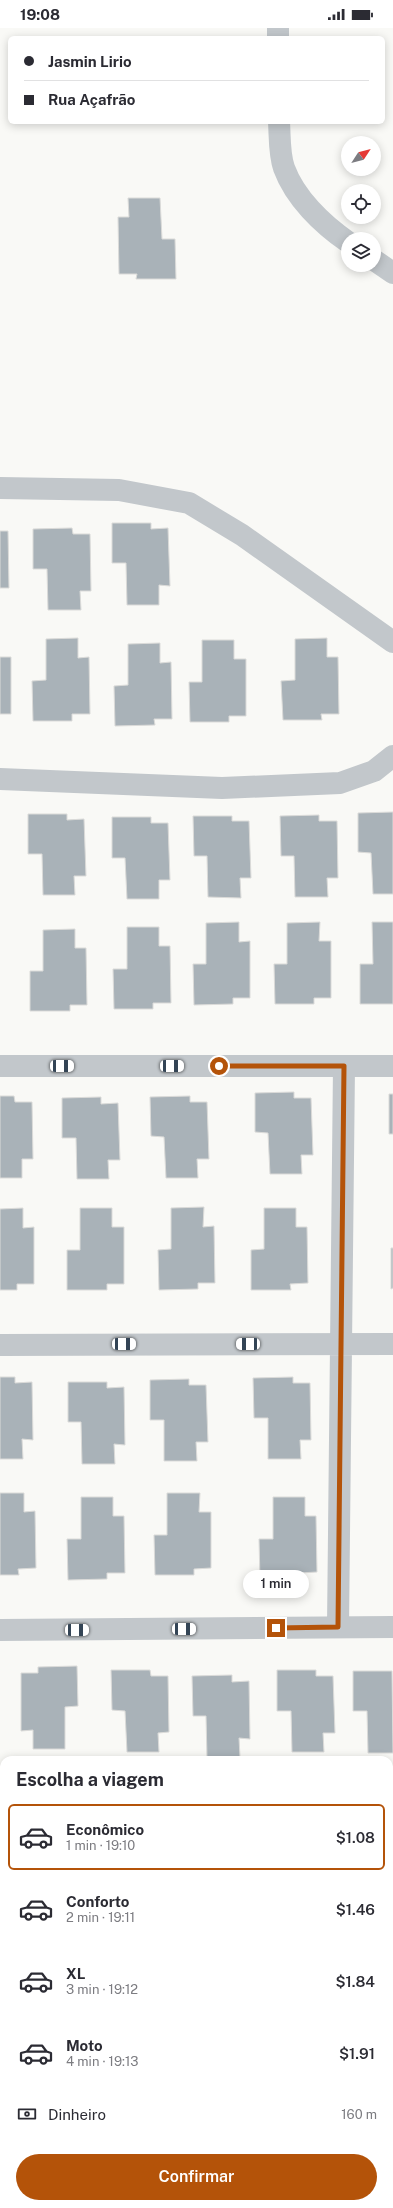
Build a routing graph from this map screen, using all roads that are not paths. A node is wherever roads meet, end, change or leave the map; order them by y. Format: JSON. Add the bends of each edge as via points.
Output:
{"nodes":[{"id":1,"x":279,"y":124,"type":"edge"},
{"id":2,"x":341,"y":236,"type":"edge"},
{"id":3,"x":381,"y":265,"type":"edge"},
{"id":4,"x":393,"y":274,"type":"edge"},
{"id":5,"x":0,"y":488,"type":"edge"},
{"id":6,"x":393,"y":642,"type":"edge"},
{"id":7,"x":393,"y":756,"type":"edge"},
{"id":8,"x":0,"y":779,"type":"edge"},
{"id":9,"x":0,"y":1066,"type":"edge"},
{"id":10,"x":344,"y":1066,"type":"junction"},
{"id":11,"x":393,"y":1066,"type":"edge"},
{"id":12,"x":341,"y":1344,"type":"junction"},
{"id":13,"x":393,"y":1344,"type":"edge"},
{"id":14,"x":0,"y":1345,"type":"edge"},
{"id":15,"x":338,"y":1627,"type":"junction"},
{"id":16,"x":393,"y":1627,"type":"edge"},
{"id":17,"x":0,"y":1630,"type":"edge"}],
"edges":[{"from":1,"to":2,"type":"street","via":[[284,168],[296,190],[314,214]]},
{"from":3,"to":4,"type":"street"},
{"from":5,"to":6,"type":"street","via":[[118,490],[189,503],[242,535]]},
{"from":7,"to":8,"type":"street","via":[[374,771],[340,783],[222,788]]},
{"from":9,"to":10,"type":"street"},
{"from":10,"to":11,"type":"street"},
{"from":10,"to":12,"type":"street"},
{"from":12,"to":13,"type":"street"},
{"from":12,"to":14,"type":"street"},
{"from":12,"to":15,"type":"street"},
{"from":15,"to":16,"type":"street"},
{"from":15,"to":17,"type":"street"}]}
